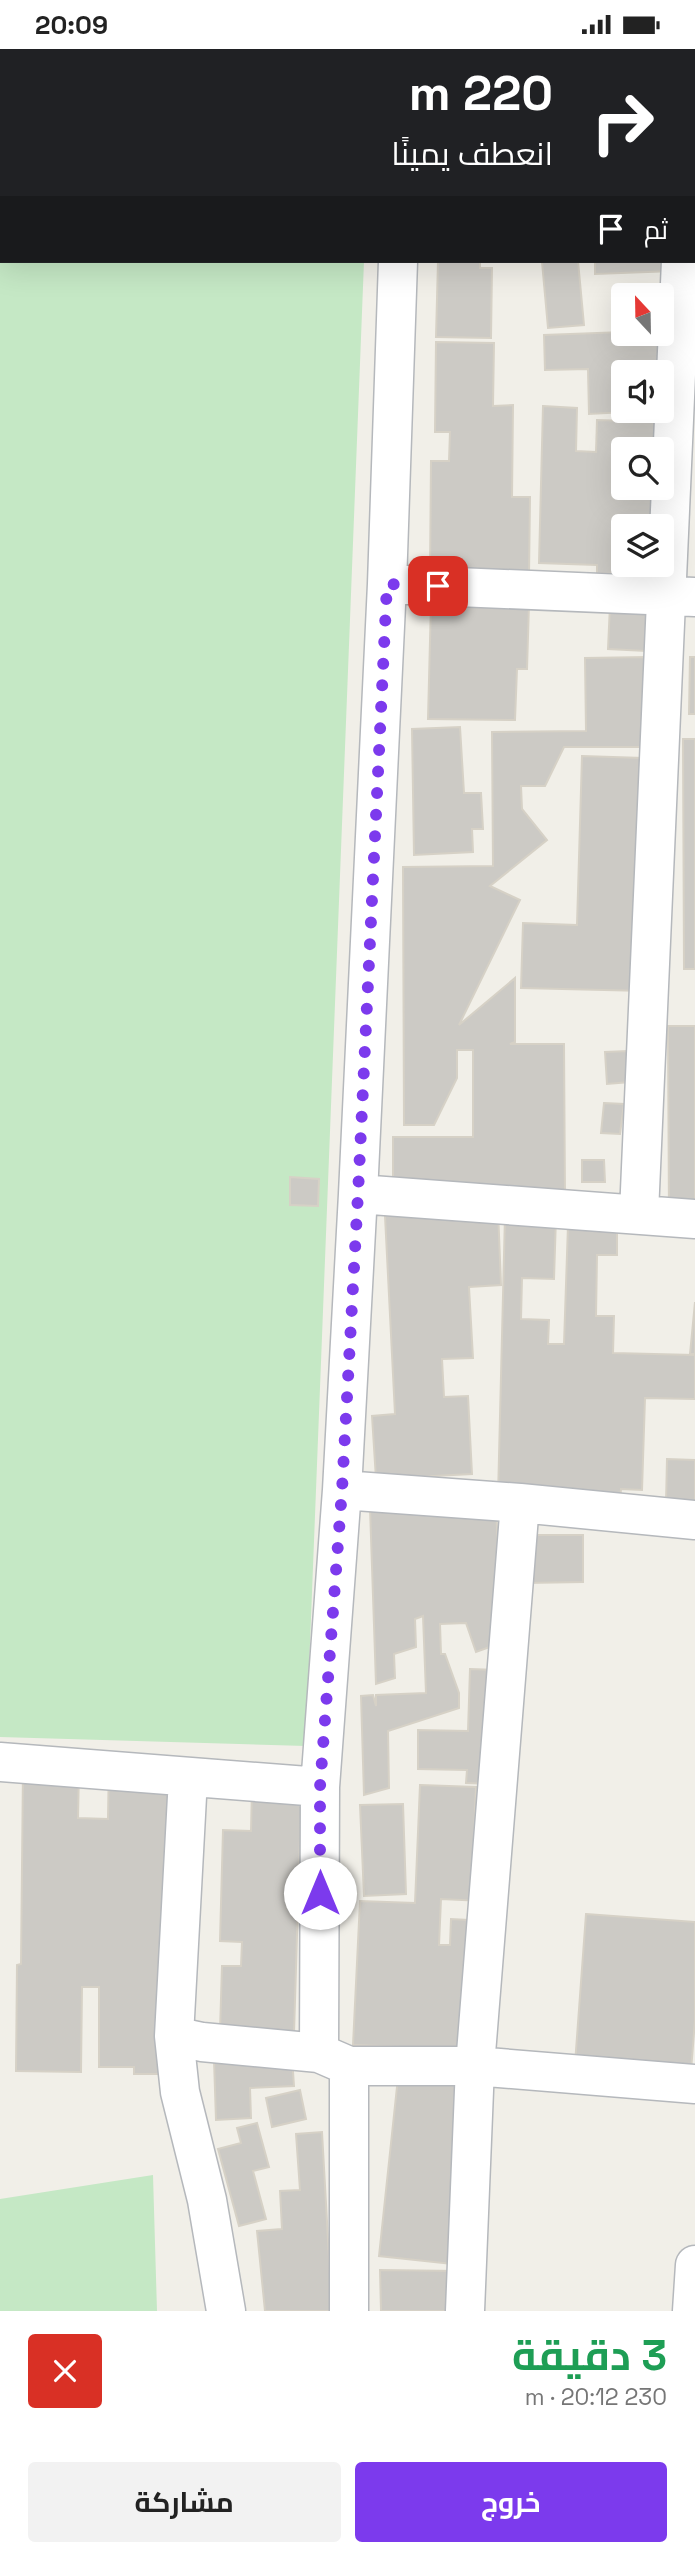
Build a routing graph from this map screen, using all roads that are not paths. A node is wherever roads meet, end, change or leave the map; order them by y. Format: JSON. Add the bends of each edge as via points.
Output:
{"nodes":[{"id":1,"x":398,"y":263,"type":"edge"},
{"id":2,"x":681,"y":263,"type":"edge"},
{"id":3,"x":387,"y":584,"type":"junction"},
{"id":4,"x":681,"y":597,"type":"edge"},
{"id":5,"x":358,"y":1194,"type":"junction"},
{"id":6,"x":639,"y":1213,"type":"junction"},
{"id":7,"x":695,"y":1219,"type":"edge"},
{"id":8,"x":342,"y":1490,"type":"junction"},
{"id":9,"x":520,"y":1503,"type":"junction"},
{"id":10,"x":695,"y":1520,"type":"edge"},
{"id":11,"x":0,"y":1762,"type":"edge"},
{"id":12,"x":188,"y":1777,"type":"junction"},
{"id":13,"x":320,"y":1787,"type":"junction"},
{"id":14,"x":174,"y":2036,"type":"junction"},
{"id":15,"x":334,"y":2060,"type":"junction"},
{"id":16,"x":475,"y":2066,"type":"junction"},
{"id":17,"x":695,"y":2084,"type":"edge"},
{"id":18,"x":695,"y":2265,"type":"edge"},
{"id":19,"x":226,"y":2311,"type":"edge"},
{"id":20,"x":349,"y":2311,"type":"edge"},
{"id":21,"x":465,"y":2311,"type":"edge"},
{"id":22,"x":692,"y":2311,"type":"edge"}],
"edges":[{"from":1,"to":3,"type":"street"},
{"from":2,"to":4,"type":"street"},
{"from":3,"to":4,"type":"street"},
{"from":3,"to":5,"type":"street"},
{"from":4,"to":6,"type":"street"},
{"from":5,"to":6,"type":"street"},
{"from":5,"to":8,"type":"street"},
{"from":6,"to":7,"type":"street"},
{"from":8,"to":9,"type":"street"},
{"from":8,"to":13,"type":"street"},
{"from":9,"to":10,"type":"street"},
{"from":9,"to":16,"type":"street"},
{"from":11,"to":12,"type":"street"},
{"from":12,"to":13,"type":"street"},
{"from":12,"to":14,"type":"street"},
{"from":13,"to":15,"type":"street"},
{"from":14,"to":15,"type":"street"},
{"from":14,"to":19,"type":"street","via":[[180,2091],[207,2200]]},
{"from":15,"to":16,"type":"street"},
{"from":15,"to":20,"type":"street"},
{"from":16,"to":17,"type":"street"},
{"from":16,"to":21,"type":"street"},
{"from":18,"to":22,"type":"street"}]}
